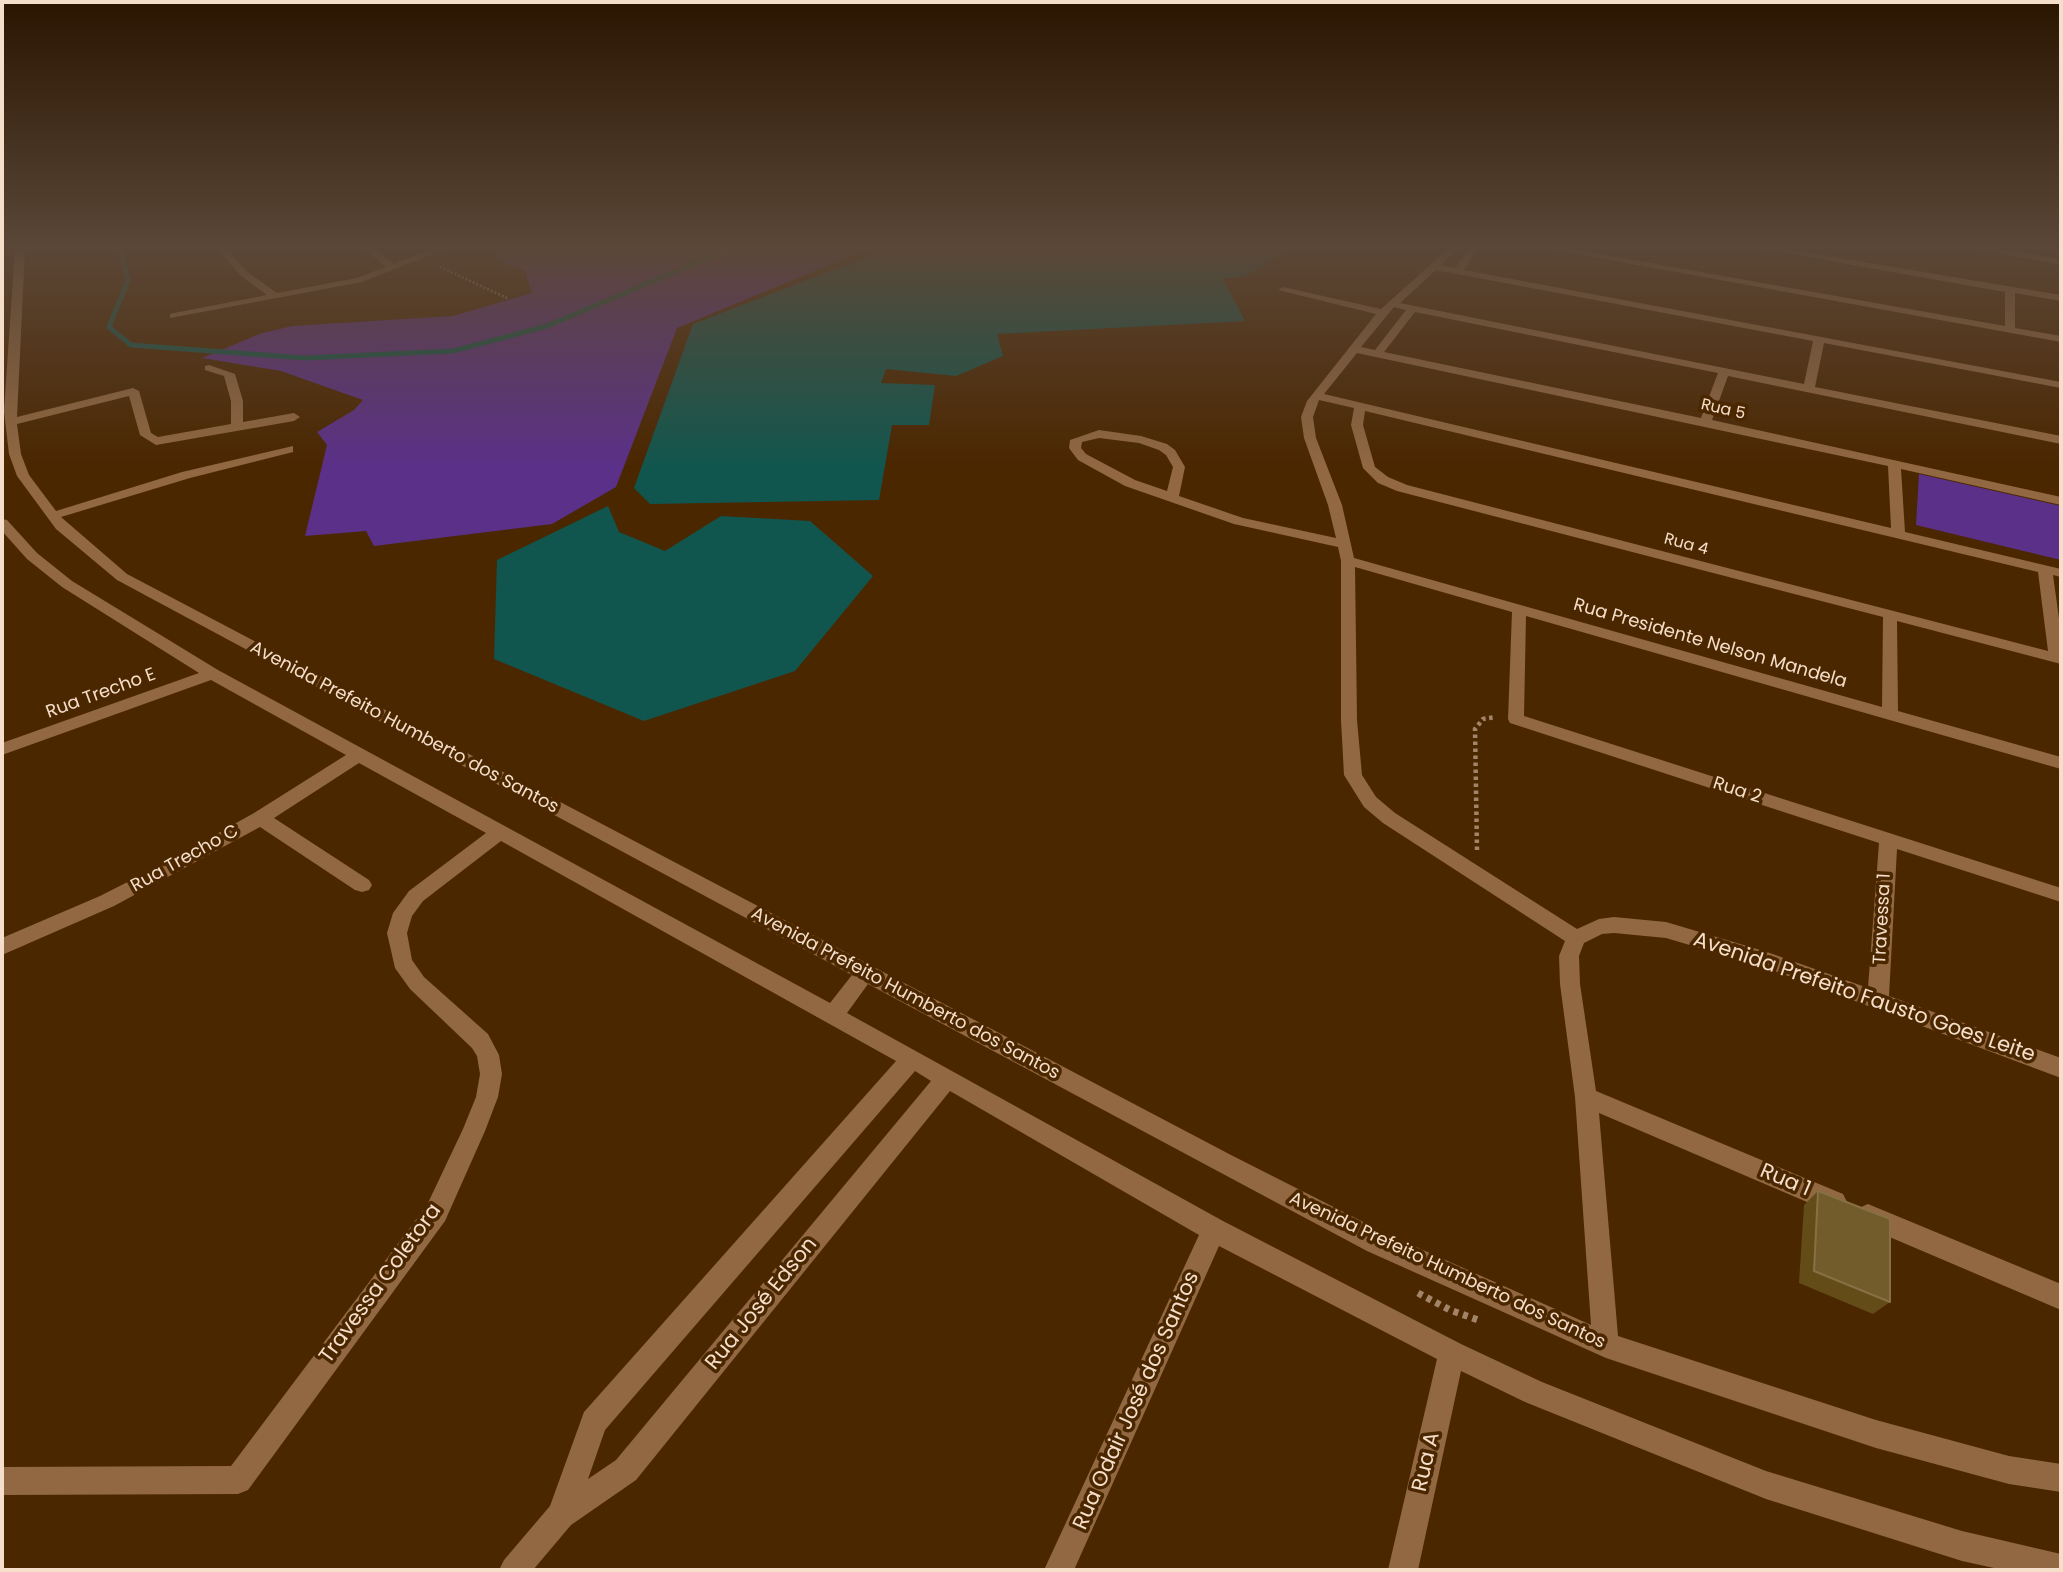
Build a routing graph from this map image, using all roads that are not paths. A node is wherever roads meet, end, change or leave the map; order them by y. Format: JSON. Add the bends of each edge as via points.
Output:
{"nodes":[{"id":1,"x":16,"y":321,"type":"edge"},
{"id":2,"x":1378,"y":321,"type":"edge"},
{"id":3,"x":1403,"y":321,"type":"edge"},
{"id":4,"x":1479,"y":321,"type":"edge"},
{"id":5,"x":1720,"y":321,"type":"edge"},
{"id":6,"x":1966,"y":321,"type":"edge"},
{"id":7,"x":2010,"y":321,"type":"edge"},
{"id":8,"x":2010,"y":329,"type":"junction"},
{"id":9,"x":2061,"y":339,"type":"edge"},
{"id":10,"x":1819,"y":340,"type":"junction"},
{"id":11,"x":1356,"y":349,"type":"junction"},
{"id":12,"x":1378,"y":353,"type":"junction"},
{"id":13,"x":209,"y":369,"type":"dead end"},
{"id":14,"x":1724,"y":371,"type":"junction"},
{"id":15,"x":2061,"y":385,"type":"edge"},
{"id":16,"x":1809,"y":388,"type":"junction"},
{"id":17,"x":1317,"y":396,"type":"junction"},
{"id":18,"x":1360,"y":407,"type":"junction"},
{"id":19,"x":294,"y":417,"type":"dead end"},
{"id":20,"x":11,"y":422,"type":"junction"},
{"id":21,"x":1705,"y":422,"type":"junction"},
{"id":22,"x":237,"y":427,"type":"junction"},
{"id":23,"x":2061,"y":440,"type":"edge"},
{"id":24,"x":289,"y":449,"type":"dead end"},
{"id":25,"x":1894,"y":465,"type":"junction"},
{"id":26,"x":1172,"y":496,"type":"junction"},
{"id":27,"x":2061,"y":501,"type":"edge"},
{"id":28,"x":52,"y":516,"type":"junction"},
{"id":29,"x":2,"y":523,"type":"edge"},
{"id":30,"x":1898,"y":534,"type":"junction"},
{"id":31,"x":1343,"y":544,"type":"junction"},
{"id":32,"x":1348,"y":561,"type":"junction"},
{"id":33,"x":2045,"y":569,"type":"junction"},
{"id":34,"x":2061,"y":573,"type":"edge"},
{"id":35,"x":1519,"y":610,"type":"junction"},
{"id":36,"x":1890,"y":616,"type":"junction"},
{"id":37,"x":2059,"y":659,"type":"edge"},
{"id":38,"x":212,"y":674,"type":"junction"},
{"id":39,"x":1890,"y":714,"type":"junction"},
{"id":40,"x":2,"y":749,"type":"edge"},
{"id":41,"x":360,"y":754,"type":"junction"},
{"id":42,"x":2061,"y":763,"type":"edge"},
{"id":43,"x":260,"y":818,"type":"junction"},
{"id":44,"x":499,"y":833,"type":"junction"},
{"id":45,"x":1888,"y":840,"type":"junction"},
{"id":46,"x":362,"y":885,"type":"dead end"},
{"id":47,"x":2061,"y":895,"type":"edge"},
{"id":48,"x":1576,"y":938,"type":"junction"},
{"id":49,"x":2,"y":947,"type":"edge"},
{"id":50,"x":866,"y":972,"type":"junction"},
{"id":51,"x":1878,"y":999,"type":"junction"},
{"id":52,"x":833,"y":1015,"type":"junction"},
{"id":53,"x":912,"y":1059,"type":"junction"},
{"id":54,"x":2061,"y":1068,"type":"edge"},
{"id":55,"x":947,"y":1078,"type":"junction"},
{"id":56,"x":1586,"y":1097,"type":"junction"},
{"id":57,"x":1214,"y":1230,"type":"junction"},
{"id":58,"x":2061,"y":1297,"type":"edge"},
{"id":59,"x":1606,"y":1345,"type":"junction"},
{"id":60,"x":1452,"y":1353,"type":"junction"},
{"id":61,"x":2061,"y":1478,"type":"edge"},
{"id":62,"x":2,"y":1481,"type":"edge"},
{"id":63,"x":561,"y":1515,"type":"junction"},
{"id":64,"x":2061,"y":1569,"type":"edge"},
{"id":65,"x":514,"y":1570,"type":"edge"},
{"id":66,"x":1059,"y":1570,"type":"edge"},
{"id":67,"x":1403,"y":1570,"type":"edge"}],
"edges":[{"from":1,"to":20,"type":"street","name":"Avenida Prefeito Humberto dos Santos"},
{"from":2,"to":11,"type":"street"},
{"from":3,"to":12,"type":"street"},
{"from":4,"to":14,"type":"street"},
{"from":5,"to":10,"type":"street"},
{"from":6,"to":8,"type":"street"},
{"from":7,"to":8,"type":"street"},
{"from":8,"to":9,"type":"street"},
{"from":10,"to":15,"type":"street"},
{"from":10,"to":16,"type":"street"},
{"from":11,"to":12,"type":"street","name":"Rua 5"},
{"from":11,"to":17,"type":"street"},
{"from":12,"to":21,"type":"street","name":"Rua 5"},
{"from":13,"to":22,"type":"street","via":[[229,374],[237,401]]},
{"from":14,"to":16,"type":"street"},
{"from":14,"to":21,"type":"street"},
{"from":16,"to":23,"type":"street"},
{"from":17,"to":18,"type":"street"},
{"from":17,"to":31,"type":"street","via":[[1308,411],[1307,425],[1335,505]]},
{"from":18,"to":30,"type":"street"},
{"from":18,"to":36,"type":"street","name":"Rua 4","via":[[1357,425],[1369,468],[1391,484]]},
{"from":19,"to":22,"type":"street"},
{"from":20,"to":22,"type":"street","via":[[134,391],[146,435],[156,441]]},
{"from":20,"to":28,"type":"street","name":"Avenida Prefeito Humberto dos Santos","via":[[23,476]]},
{"from":21,"to":25,"type":"street","name":"Rua 5"},
{"from":24,"to":28,"type":"street"},
{"from":25,"to":27,"type":"street","name":"Rua 5"},
{"from":25,"to":30,"type":"street"},
{"from":26,"to":26,"type":"street","via":[[1101,470],[1076,451],[1076,440],[1098,434],[1163,447],[1179,467]]},
{"from":26,"to":31,"type":"street","via":[[1238,520]]},
{"from":28,"to":50,"type":"street","name":"Avenida Prefeito Humberto dos Santos","via":[[122,577]]},
{"from":29,"to":38,"type":"street","via":[[32,556],[67,584]]},
{"from":30,"to":33,"type":"street"},
{"from":31,"to":32,"type":"street"},
{"from":32,"to":35,"type":"street","name":"Rua Presidente Nelson Mandela"},
{"from":32,"to":48,"type":"street","via":[[1353,775],[1370,802],[1389,817]]},
{"from":33,"to":34,"type":"street"},
{"from":33,"to":37,"type":"street"},
{"from":35,"to":39,"type":"street","name":"Rua Presidente Nelson Mandela"},
{"from":35,"to":45,"type":"street","name":"Rua 2","via":[[1516,719]]},
{"from":36,"to":37,"type":"street","name":"Rua 4"},
{"from":36,"to":39,"type":"street"},
{"from":38,"to":40,"type":"street","name":"Rua Trecho E"},
{"from":38,"to":41,"type":"street"},
{"from":39,"to":42,"type":"street","name":"Rua Presidente Nelson Mandela"},
{"from":41,"to":43,"type":"street","name":"Rua Trecho C"},
{"from":41,"to":44,"type":"street"},
{"from":43,"to":46,"type":"street"},
{"from":43,"to":49,"type":"street","name":"Rua Trecho C","via":[[107,901]]},
{"from":44,"to":52,"type":"street"},
{"from":44,"to":62,"type":"street","name":"Travessa Coletora","via":[[416,896],[403,913],[397,933],[402,962],[417,983],[480,1041],[488,1055],[487,1097],[474,1131],[436,1213],[238,1480]]},
{"from":45,"to":47,"type":"street","name":"Rua 2"},
{"from":45,"to":51,"type":"street","name":"Travessa 1"},
{"from":48,"to":51,"type":"street","name":"Avenida Prefeito Fausto Goes Leite","via":[[1614,925],[1666,930]]},
{"from":48,"to":56,"type":"street","via":[[1569,956],[1570,984]]},
{"from":50,"to":52,"type":"street"},
{"from":50,"to":59,"type":"street","name":"Avenida Prefeito Humberto dos Santos","via":[[1376,1242]]},
{"from":51,"to":54,"type":"street","name":"Avenida Prefeito Fausto Goes Leite"},
{"from":52,"to":53,"type":"street"},
{"from":53,"to":55,"type":"street"},
{"from":53,"to":63,"type":"street","name":"Rua José Edson","via":[[594,1422]]},
{"from":55,"to":57,"type":"street"},
{"from":55,"to":63,"type":"street","name":"Rua José Edson","via":[[626,1471]]},
{"from":56,"to":58,"type":"street","name":"Rua 1"},
{"from":56,"to":59,"type":"street"},
{"from":57,"to":60,"type":"street"},
{"from":57,"to":66,"type":"street","name":"Rua Odair José dos Santos"},
{"from":59,"to":61,"type":"street","name":"Avenida Prefeito Humberto dos Santos","via":[[1876,1434],[2009,1470]]},
{"from":60,"to":64,"type":"street","via":[[1535,1392],[1766,1485],[1962,1546]]},
{"from":60,"to":67,"type":"street","name":"Rua A"},
{"from":63,"to":65,"type":"street","name":"Rua José Edson"}]}
